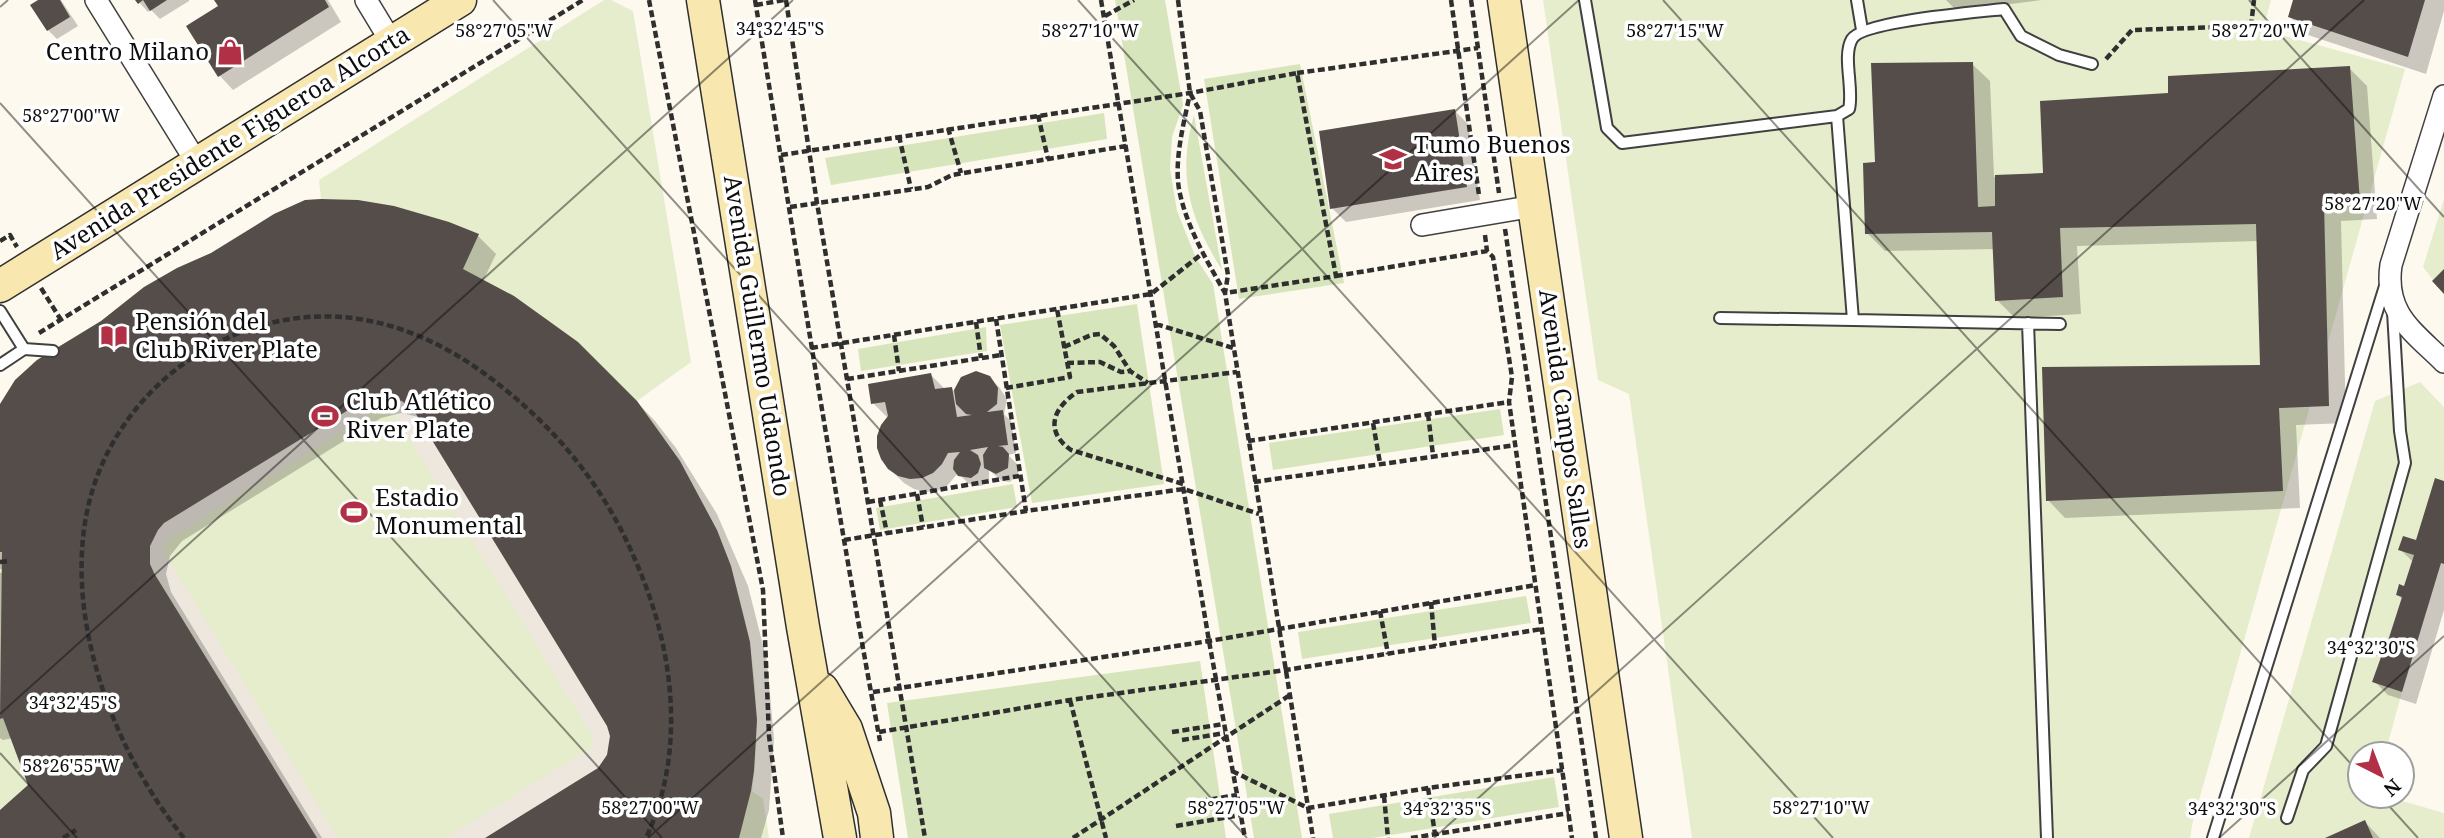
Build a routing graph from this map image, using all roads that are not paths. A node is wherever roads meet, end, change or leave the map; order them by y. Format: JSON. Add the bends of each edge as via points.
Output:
{"nodes":[{"id":1,"x":96,"y":0,"type":"edge"},
{"id":2,"x":366,"y":0,"type":"edge"},
{"id":3,"x":460,"y":0,"type":"edge"},
{"id":4,"x":703,"y":0,"type":"edge"},
{"id":5,"x":1504,"y":0,"type":"edge"},
{"id":6,"x":1586,"y":0,"type":"edge"},
{"id":7,"x":1857,"y":0,"type":"edge"},
{"id":8,"x":1862,"y":30,"type":"junction"},
{"id":9,"x":391,"y":43,"type":"junction"},
{"id":10,"x":2092,"y":64,"type":"road end"},
{"id":11,"x":2444,"y":96,"type":"edge"},
{"id":12,"x":1837,"y":116,"type":"junction"},
{"id":13,"x":197,"y":163,"type":"junction"},
{"id":14,"x":1534,"y":206,"type":"junction"},
{"id":15,"x":1422,"y":225,"type":"dead end"},
{"id":16,"x":2391,"y":265,"type":"junction"},
{"id":17,"x":0,"y":286,"type":"edge"},
{"id":18,"x":2392,"y":303,"type":"junction"},
{"id":19,"x":0,"y":311,"type":"edge"},
{"id":20,"x":1720,"y":318,"type":"dead end"},
{"id":21,"x":1853,"y":320,"type":"junction"},
{"id":22,"x":2028,"y":323,"type":"junction"},
{"id":23,"x":2060,"y":324,"type":"dead end"},
{"id":24,"x":22,"y":347,"type":"junction"},
{"id":25,"x":52,"y":351,"type":"dead end"},
{"id":26,"x":2444,"y":362,"type":"edge"},
{"id":27,"x":0,"y":365,"type":"edge"},
{"id":28,"x":812,"y":673,"type":"junction"},
{"id":29,"x":2287,"y":818,"type":"dead end"},
{"id":30,"x":840,"y":838,"type":"edge"},
{"id":31,"x":877,"y":838,"type":"edge"},
{"id":32,"x":1626,"y":838,"type":"edge"},
{"id":33,"x":2046,"y":838,"type":"edge"},
{"id":34,"x":2213,"y":838,"type":"edge"}],
"edges":[{"from":1,"to":13,"type":"street"},
{"from":2,"to":9,"type":"street"},
{"from":3,"to":9,"type":"main road","name":"Avenida Presidente Figueroa Alcorta"},
{"from":4,"to":28,"type":"main road","name":"Avenida Guillermo Udaondo"},
{"from":5,"to":14,"type":"main road","name":"Avenida Campos Salles"},
{"from":6,"to":12,"type":"lane","via":[[1607,128],[1622,143]]},
{"from":7,"to":8,"type":"lane"},
{"from":8,"to":10,"type":"lane","via":[[2004,9],[2021,36],[2059,55]]},
{"from":8,"to":12,"type":"lane","via":[[1852,40],[1849,53],[1849,109]]},
{"from":9,"to":13,"type":"main road","name":"Avenida Presidente Figueroa Alcorta"},
{"from":11,"to":16,"type":"street"},
{"from":12,"to":21,"type":"lane"},
{"from":13,"to":17,"type":"main road","name":"Avenida Presidente Figueroa Alcorta"},
{"from":14,"to":15,"type":"street"},
{"from":14,"to":32,"type":"main road","name":"Avenida Campos Salles"},
{"from":16,"to":18,"type":"street"},
{"from":16,"to":34,"type":"lane"},
{"from":18,"to":26,"type":"street"},
{"from":18,"to":29,"type":"lane","via":[[2405,463],[2326,746],[2302,770]]},
{"from":19,"to":24,"type":"lane"},
{"from":20,"to":21,"type":"lane"},
{"from":21,"to":22,"type":"lane"},
{"from":22,"to":23,"type":"lane"},
{"from":22,"to":33,"type":"lane"},
{"from":24,"to":25,"type":"lane"},
{"from":24,"to":27,"type":"lane"},
{"from":28,"to":30,"type":"main road","name":"Avenida Guillermo Udaondo"},
{"from":28,"to":31,"type":"main road","name":"Avenida Guillermo Udaondo","via":[[846,729],[874,813]]}]}
